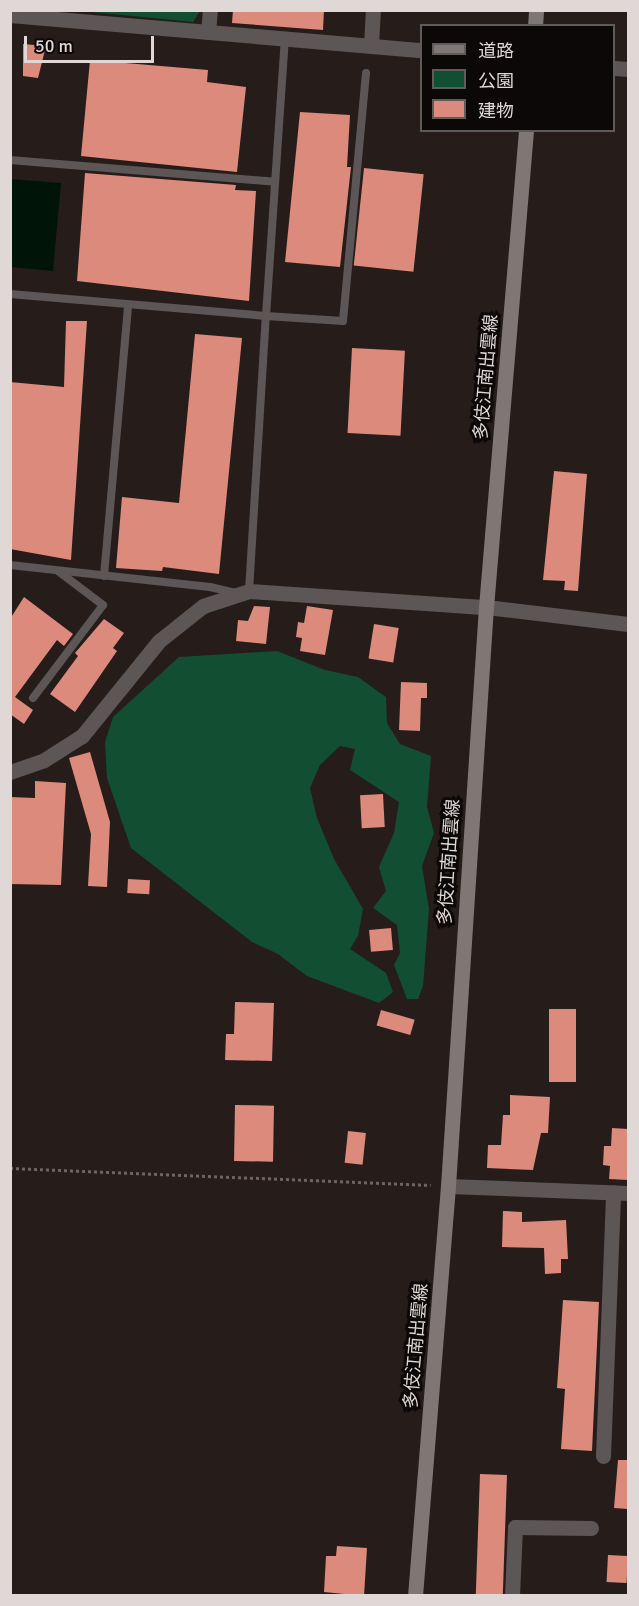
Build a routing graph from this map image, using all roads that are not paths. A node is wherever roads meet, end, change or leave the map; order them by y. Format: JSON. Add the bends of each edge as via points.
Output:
{"nodes":[{"id":1,"x":210,"y":10,"type":"edge"},
{"id":2,"x":374,"y":10,"type":"edge"},
{"id":3,"x":10,"y":15,"type":"edge"},
{"id":4,"x":73,"y":16,"type":"edge"},
{"id":5,"x":208,"y":32,"type":"junction"},
{"id":6,"x":285,"y":39,"type":"junction"},
{"id":7,"x":371,"y":46,"type":"junction"},
{"id":8,"x":420,"y":50,"type":"edge"},
{"id":9,"x":366,"y":73,"type":"dead end"},
{"id":10,"x":526,"y":132,"type":"edge"},
{"id":11,"x":10,"y":160,"type":"edge"},
{"id":12,"x":275,"y":182,"type":"junction"},
{"id":13,"x":10,"y":294,"type":"edge"},
{"id":14,"x":128,"y":305,"type":"junction"},
{"id":15,"x":266,"y":316,"type":"junction"},
{"id":16,"x":10,"y":565,"type":"edge"},
{"id":17,"x":58,"y":570,"type":"junction"},
{"id":18,"x":104,"y":576,"type":"junction"},
{"id":19,"x":244,"y":592,"type":"junction"},
{"id":20,"x":486,"y":607,"type":"junction"},
{"id":21,"x":628,"y":624,"type":"edge"},
{"id":22,"x":33,"y":698,"type":"dead end"},
{"id":23,"x":10,"y":772,"type":"edge"},
{"id":24,"x":448,"y":1185,"type":"junction"},
{"id":25,"x":621,"y":1192,"type":"edge"},
{"id":26,"x":603,"y":1456,"type":"dead end"},
{"id":27,"x":591,"y":1528,"type":"dead end"},
{"id":28,"x":415,"y":1596,"type":"edge"},
{"id":29,"x":512,"y":1596,"type":"edge"}],
"edges":[{"from":1,"to":5,"type":"street"},
{"from":2,"to":7,"type":"street"},
{"from":3,"to":4,"type":"street"},
{"from":4,"to":5,"type":"street"},
{"from":5,"to":6,"type":"street"},
{"from":6,"to":7,"type":"street"},
{"from":6,"to":12,"type":"lane"},
{"from":7,"to":8,"type":"street"},
{"from":9,"to":15,"type":"lane","via":[[343,321]]},
{"from":10,"to":20,"type":"main road","name":"多伎江南出雲線"},
{"from":11,"to":12,"type":"lane"},
{"from":12,"to":15,"type":"lane"},
{"from":13,"to":14,"type":"lane"},
{"from":14,"to":15,"type":"lane"},
{"from":14,"to":18,"type":"lane"},
{"from":15,"to":19,"type":"lane"},
{"from":16,"to":17,"type":"lane"},
{"from":17,"to":18,"type":"lane"},
{"from":17,"to":22,"type":"lane","via":[[103,605]]},
{"from":18,"to":19,"type":"lane"},
{"from":19,"to":20,"type":"street"},
{"from":19,"to":23,"type":"street","via":[[202,606],[159,641],[82,736],[44,760]]},
{"from":20,"to":21,"type":"street"},
{"from":20,"to":24,"type":"main road","name":"多伎江南出雲線"},
{"from":24,"to":25,"type":"street"},
{"from":24,"to":28,"type":"main road","name":"多伎江南出雲線"},
{"from":25,"to":26,"type":"street"},
{"from":27,"to":29,"type":"street","via":[[514,1527]]}]}
